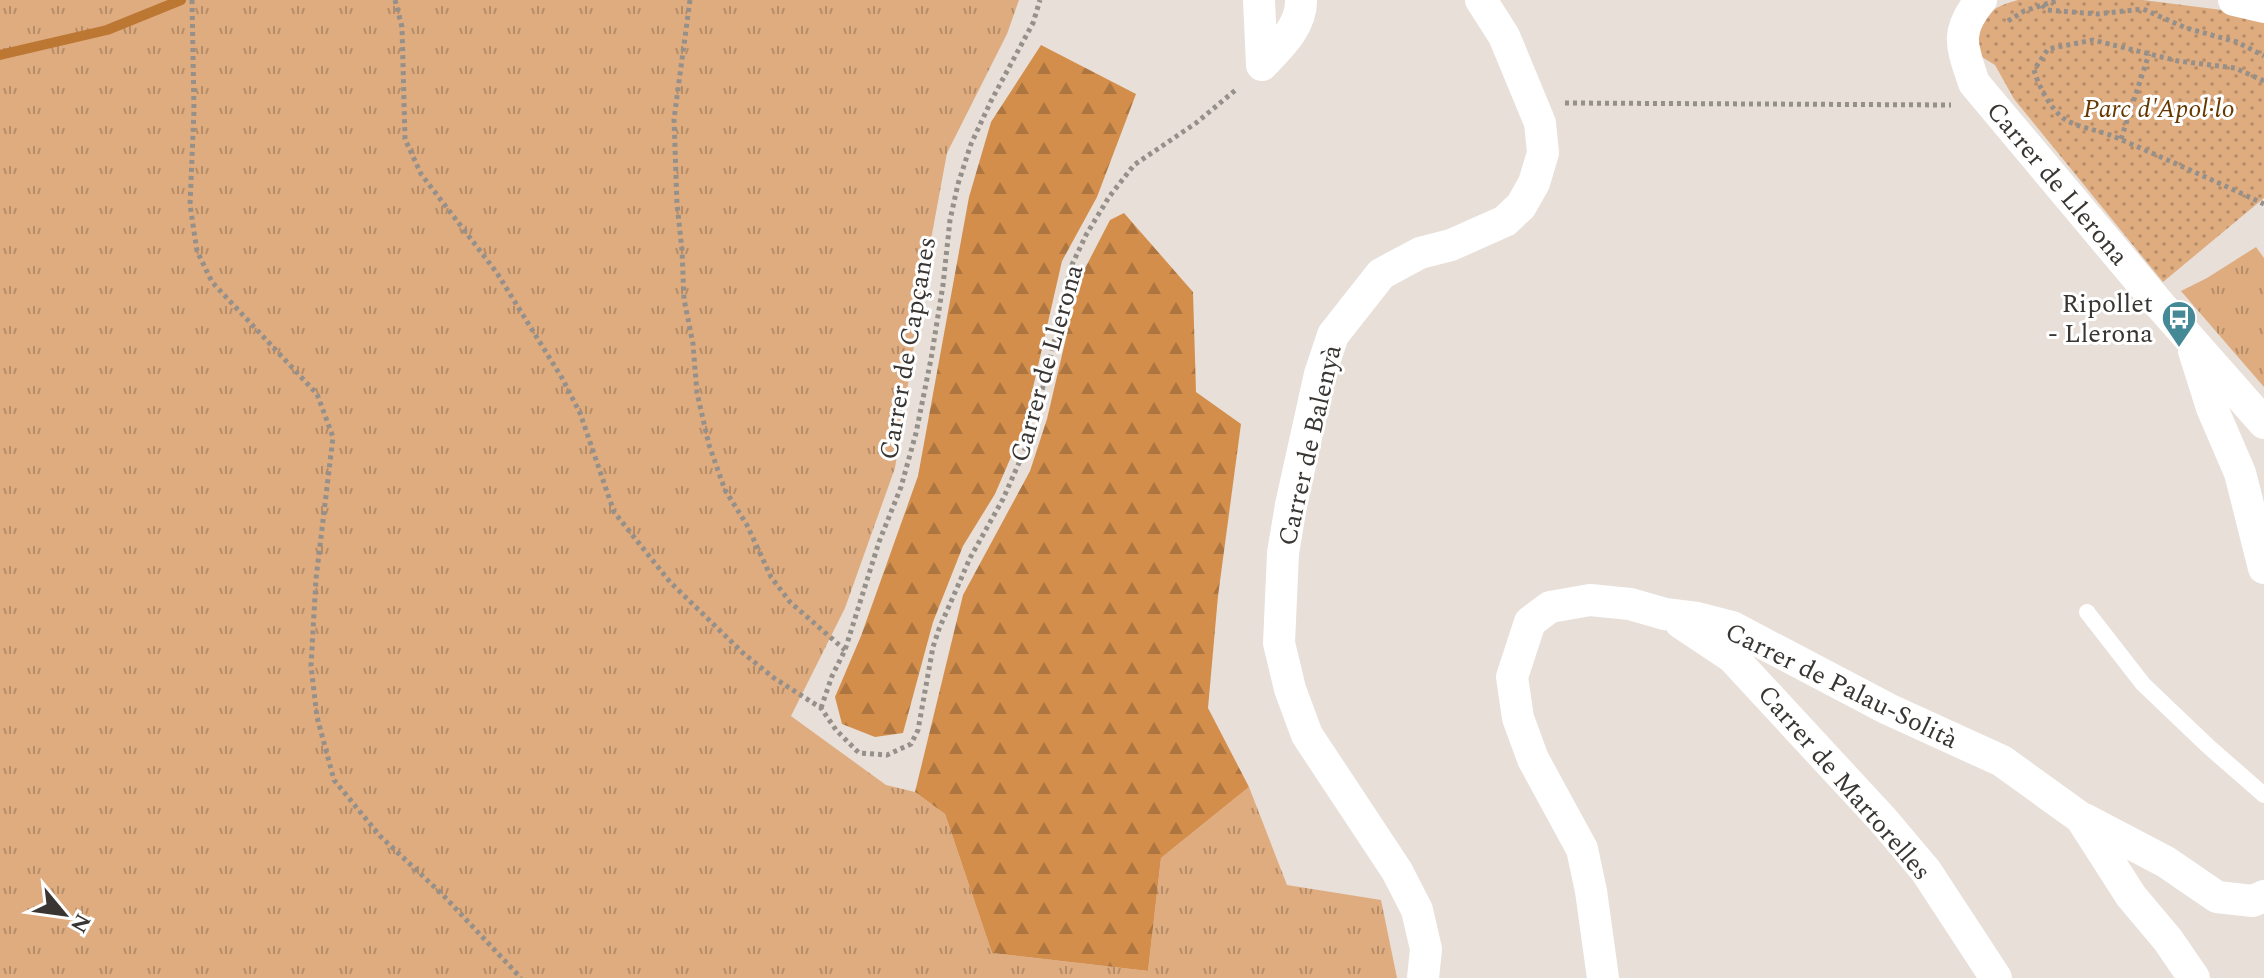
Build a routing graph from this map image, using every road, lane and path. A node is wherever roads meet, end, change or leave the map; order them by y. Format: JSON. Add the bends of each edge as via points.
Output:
{"nodes":[{"id":1,"x":192,"y":0,"type":"edge"},
{"id":2,"x":395,"y":0,"type":"edge"},
{"id":3,"x":690,"y":0,"type":"edge"},
{"id":4,"x":1040,"y":0,"type":"edge"},
{"id":5,"x":1259,"y":0,"type":"edge"},
{"id":6,"x":1301,"y":0,"type":"edge"},
{"id":7,"x":1481,"y":0,"type":"edge"},
{"id":8,"x":1981,"y":0,"type":"edge"},
{"id":9,"x":2234,"y":0,"type":"edge"},
{"id":10,"x":2042,"y":5,"type":"dead end"},
{"id":11,"x":2264,"y":7,"type":"edge"},
{"id":12,"x":2149,"y":54,"type":"junction"},
{"id":13,"x":2264,"y":56,"type":"edge"},
{"id":14,"x":1262,"y":65,"type":"junction"},
{"id":15,"x":2264,"y":81,"type":"edge"},
{"id":16,"x":1532,"y":103,"type":"junction"},
{"id":17,"x":1993,"y":105,"type":"junction"},
{"id":18,"x":2121,"y":139,"type":"junction"},
{"id":19,"x":2264,"y":204,"type":"edge"},
{"id":20,"x":2189,"y":336,"type":"junction"},
{"id":21,"x":2264,"y":423,"type":"edge"},
{"id":22,"x":2264,"y":568,"type":"edge"},
{"id":23,"x":2087,"y":612,"type":"dead end"},
{"id":24,"x":1665,"y":614,"type":"junction"},
{"id":25,"x":845,"y":650,"type":"junction"},
{"id":26,"x":821,"y":708,"type":"junction"},
{"id":27,"x":2264,"y":795,"type":"edge"},
{"id":28,"x":2081,"y":818,"type":"junction"},
{"id":29,"x":2264,"y":896,"type":"edge"},
{"id":30,"x":521,"y":978,"type":"edge"},
{"id":31,"x":1423,"y":978,"type":"edge"},
{"id":32,"x":1603,"y":978,"type":"edge"},
{"id":33,"x":1996,"y":978,"type":"edge"},
{"id":34,"x":2194,"y":978,"type":"edge"}],
"edges":[{"from":1,"to":30,"type":"path","via":[[190,205],[197,251],[212,282],[317,394],[333,437],[311,666],[317,717],[334,780],[380,836]]},
{"from":2,"to":26,"type":"path","via":[[402,27],[405,139],[421,174],[497,273],[562,378],[585,425],[614,512],[670,582],[743,653]]},
{"from":3,"to":25,"type":"path","via":[[674,119],[677,204],[684,299],[709,445],[725,490],[771,577],[790,602]]},
{"from":4,"to":25,"type":"path","name":"Carrer de Capçanes","via":[[971,144],[958,184],[916,433]]},
{"from":5,"to":14,"type":"street"},
{"from":6,"to":14,"type":"street","via":[[1285,41]]},
{"from":7,"to":16,"type":"street","name":"Carrer de Balenyà","via":[[1504,36]]},
{"from":8,"to":17,"type":"street","name":"Carrer de Llerona","via":[[1962,29],[1964,52],[1974,83]]},
{"from":9,"to":11,"type":"street"},
{"from":10,"to":13,"type":"path","via":[[2047,10],[2097,14],[2143,9]]},
{"from":12,"to":15,"type":"path","via":[[2235,68]]},
{"from":12,"to":18,"type":"path"},
{"from":12,"to":18,"type":"path","via":[[2082,41],[2048,49],[2034,70],[2059,115]]},
{"from":14,"to":26,"type":"path","name":"Carrer de Llerona","via":[[1196,123],[1134,165],[1086,235],[1070,269],[1030,438],[939,629],[911,744],[887,755],[859,753]]},
{"from":16,"to":17,"type":"path"},
{"from":16,"to":31,"type":"street","name":"Carrer de Balenyà","via":[[1543,153],[1521,206],[1505,221],[1381,274],[1333,335],[1283,553],[1279,643],[1290,689],[1307,735],[1417,910],[1426,949]]},
{"from":17,"to":20,"type":"street","name":"Carrer de Llerona"},
{"from":18,"to":19,"type":"path"},
{"from":20,"to":21,"type":"street","name":"Carrer de Llerona"},
{"from":20,"to":22,"type":"street","via":[[2240,473]]},
{"from":23,"to":27,"type":"lane","via":[[2143,684]]},
{"from":24,"to":28,"type":"street","name":"Carrer de Palau-Solità","via":[[1732,627],[1888,709],[2002,761]]},
{"from":24,"to":32,"type":"street","name":"Carrer de Palau-Solità","via":[[1590,600],[1550,607],[1530,622],[1512,677],[1518,718],[1533,759],[1582,849]]},
{"from":24,"to":33,"type":"street","name":"Carrer de Martorelles","via":[[1732,657],[1772,698],[1926,871]]},
{"from":25,"to":26,"type":"path","name":"Carrer de Capçanes"},
{"from":28,"to":29,"type":"street","via":[[2166,862],[2217,897],[2253,901]]},
{"from":28,"to":34,"type":"street","name":"Carrer de Palau-Solità","via":[[2131,896]]}]}
